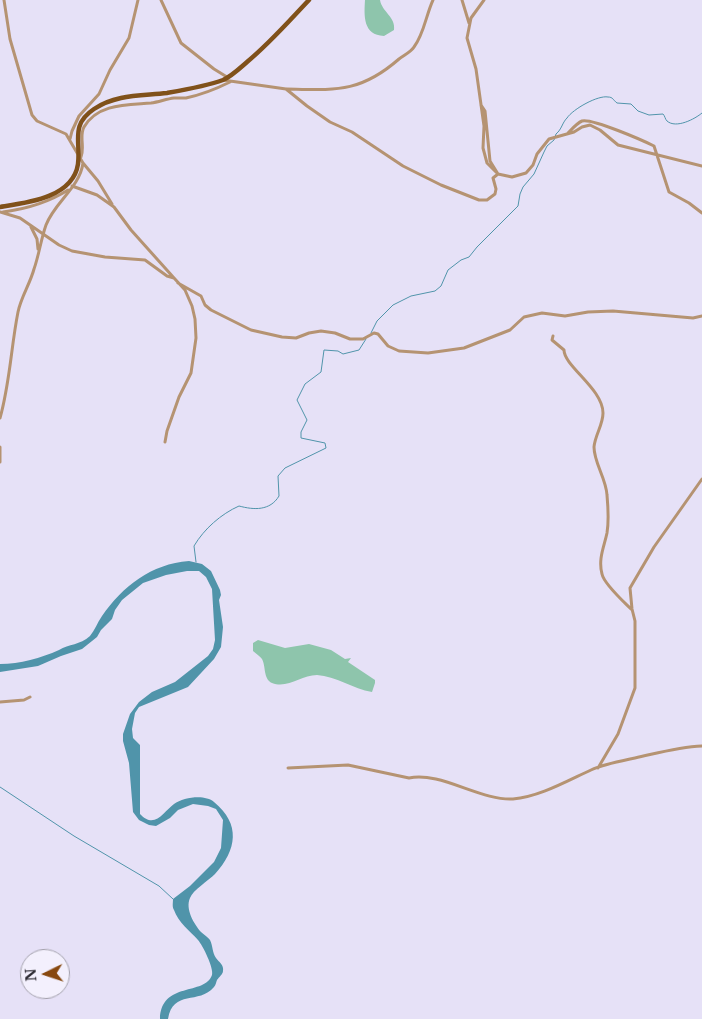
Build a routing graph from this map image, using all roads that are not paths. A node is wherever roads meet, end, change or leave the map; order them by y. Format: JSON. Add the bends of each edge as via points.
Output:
{"nodes":[{"id":1,"x":4,"y":0,"type":"edge"},
{"id":2,"x":138,"y":0,"type":"edge"},
{"id":3,"x":161,"y":0,"type":"edge"},
{"id":4,"x":309,"y":0,"type":"edge"},
{"id":5,"x":433,"y":0,"type":"edge"},
{"id":6,"x":462,"y":0,"type":"edge"},
{"id":7,"x":484,"y":0,"type":"edge"},
{"id":8,"x":469,"y":23,"type":"junction"},
{"id":9,"x":225,"y":79,"type":"junction"},
{"id":10,"x":230,"y":82,"type":"junction"},
{"id":11,"x":286,"y":89,"type":"junction"},
{"id":12,"x":566,"y":134,"type":"junction"},
{"id":13,"x":70,"y":140,"type":"junction"},
{"id":14,"x":79,"y":155,"type":"junction"},
{"id":15,"x":658,"y":156,"type":"junction"},
{"id":16,"x":83,"y":163,"type":"junction"},
{"id":17,"x":702,"y":166,"type":"edge"},
{"id":18,"x":498,"y":174,"type":"junction"},
{"id":19,"x":72,"y":186,"type":"junction"},
{"id":20,"x":69,"y":190,"type":"junction"},
{"id":21,"x":0,"y":207,"type":"edge"},
{"id":22,"x":114,"y":207,"type":"junction"},
{"id":23,"x":1,"y":212,"type":"edge"},
{"id":24,"x":702,"y":213,"type":"edge"},
{"id":25,"x":30,"y":226,"type":"junction"},
{"id":26,"x":44,"y":234,"type":"junction"},
{"id":27,"x":38,"y":251,"type":"junction"},
{"id":28,"x":174,"y":278,"type":"junction"},
{"id":29,"x":178,"y":283,"type":"junction"},
{"id":30,"x":702,"y":316,"type":"edge"},
{"id":31,"x":553,"y":336,"type":"dead end"},
{"id":32,"x":0,"y":418,"type":"edge"},
{"id":33,"x":165,"y":442,"type":"dead end"},
{"id":34,"x":0,"y":447,"type":"edge"},
{"id":35,"x":0,"y":462,"type":"edge"},
{"id":36,"x":702,"y":479,"type":"edge"},
{"id":37,"x":632,"y":609,"type":"junction"},
{"id":38,"x":30,"y":697,"type":"dead end"},
{"id":39,"x":0,"y":702,"type":"edge"},
{"id":40,"x":702,"y":746,"type":"edge"},
{"id":41,"x":288,"y":768,"type":"dead end"},
{"id":42,"x":598,"y":768,"type":"junction"}],
"edges":[{"from":1,"to":13,"type":"street","via":[[10,39],[32,115],[37,121],[66,134]]},
{"from":2,"to":13,"type":"street","via":[[129,38],[99,94],[79,116]]},
{"from":3,"to":9,"type":"street","via":[[181,43]]},
{"from":4,"to":9,"type":"main road","via":[[264,48]]},
{"from":5,"to":11,"type":"street","via":[[414,48],[367,82],[331,89]]},
{"from":6,"to":8,"type":"street"},
{"from":7,"to":8,"type":"street"},
{"from":8,"to":18,"type":"street","via":[[467,38],[476,69],[481,106],[485,111],[490,161]]},
{"from":9,"to":10,"type":"street"},
{"from":9,"to":14,"type":"main road","via":[[168,92],[121,97],[99,106],[80,125],[76,139]]},
{"from":10,"to":11,"type":"street"},
{"from":10,"to":14,"type":"street","via":[[186,98],[102,110],[84,126],[83,152]]},
{"from":11,"to":18,"type":"street","via":[[330,122],[450,190],[487,200],[495,194],[494,178]]},
{"from":12,"to":15,"type":"street","via":[[590,126],[618,145]]},
{"from":12,"to":15,"type":"street","via":[[585,120],[650,144]]},
{"from":12,"to":18,"type":"street","via":[[548,139],[526,173],[512,177]]},
{"from":13,"to":14,"type":"street"},
{"from":14,"to":16,"type":"street"},
{"from":14,"to":21,"type":"main road","via":[[75,174],[60,189],[35,200]]},
{"from":15,"to":17,"type":"street"},
{"from":15,"to":24,"type":"street","via":[[669,192]]},
{"from":16,"to":19,"type":"street","via":[[81,174]]},
{"from":16,"to":22,"type":"street"},
{"from":19,"to":20,"type":"street"},
{"from":19,"to":22,"type":"street","via":[[97,195]]},
{"from":20,"to":23,"type":"street","via":[[18,210]]},
{"from":20,"to":26,"type":"street","via":[[46,224]]},
{"from":22,"to":28,"type":"street"},
{"from":23,"to":25,"type":"street","via":[[20,218]]},
{"from":25,"to":26,"type":"street"},
{"from":25,"to":27,"type":"street","via":[[37,238]]},
{"from":26,"to":27,"type":"street"},
{"from":26,"to":28,"type":"street","via":[[72,251],[145,260]]},
{"from":27,"to":32,"type":"street","via":[[18,310],[6,398]]},
{"from":28,"to":29,"type":"street"},
{"from":29,"to":30,"type":"street","via":[[201,296],[211,310],[251,330],[296,338],[321,331],[350,339],[363,339],[374,333],[399,352],[428,353],[464,348],[510,330],[524,317],[542,313],[565,316],[613,311],[692,318]]},
{"from":29,"to":33,"type":"street","via":[[192,306],[196,338],[191,373],[179,397]]},
{"from":31,"to":37,"type":"street","via":[[552,340],[564,350],[564,355],[587,381],[602,406],[602,419],[594,446],[607,492],[607,533],[601,551],[602,577]]},
{"from":34,"to":35,"type":"street"},
{"from":36,"to":37,"type":"street","via":[[630,588]]},
{"from":37,"to":42,"type":"street","via":[[636,621],[635,688],[618,734]]},
{"from":38,"to":39,"type":"street"},
{"from":40,"to":42,"type":"street","via":[[671,748]]},
{"from":41,"to":42,"type":"street","via":[[362,767],[409,778],[435,779],[515,799]]}]}
